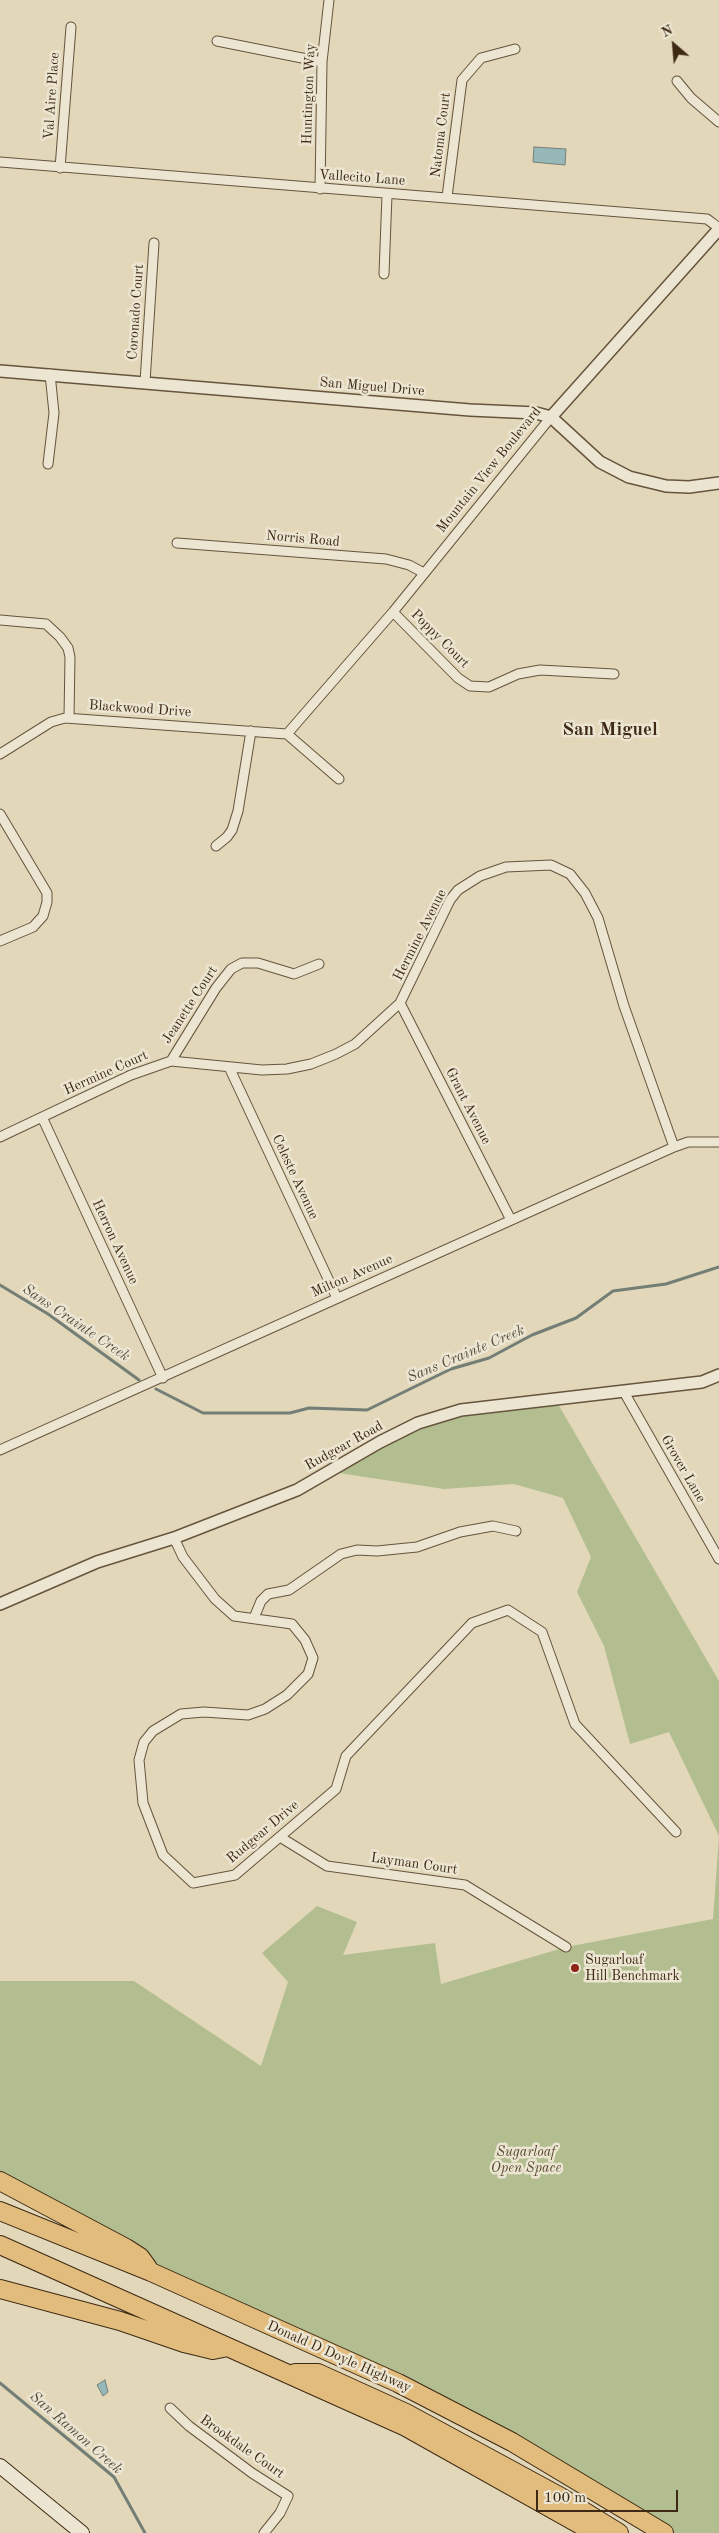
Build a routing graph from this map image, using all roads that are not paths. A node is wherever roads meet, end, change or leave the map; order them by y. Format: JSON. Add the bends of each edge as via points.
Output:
{"nodes":[{"id":1,"x":329,"y":0,"type":"edge"},
{"id":2,"x":71,"y":27,"type":"dead end"},
{"id":3,"x":217,"y":41,"type":"dead end"},
{"id":4,"x":515,"y":49,"type":"dead end"},
{"id":5,"x":322,"y":62,"type":"junction"},
{"id":6,"x":677,"y":81,"type":"dead end"},
{"id":7,"x":719,"y":122,"type":"edge"},
{"id":8,"x":0,"y":162,"type":"edge"},
{"id":9,"x":60,"y":168,"type":"junction"},
{"id":10,"x":320,"y":189,"type":"junction"},
{"id":11,"x":387,"y":194,"type":"junction"},
{"id":12,"x":447,"y":198,"type":"junction"},
{"id":13,"x":719,"y":229,"type":"edge"},
{"id":14,"x":154,"y":243,"type":"dead end"},
{"id":15,"x":384,"y":274,"type":"dead end"},
{"id":16,"x":0,"y":371,"type":"edge"},
{"id":17,"x":50,"y":374,"type":"junction"},
{"id":18,"x":145,"y":382,"type":"junction"},
{"id":19,"x":551,"y":417,"type":"junction"},
{"id":20,"x":48,"y":464,"type":"dead end"},
{"id":21,"x":719,"y":483,"type":"edge"},
{"id":22,"x":177,"y":543,"type":"dead end"},
{"id":23,"x":424,"y":573,"type":"junction"},
{"id":24,"x":393,"y":612,"type":"junction"},
{"id":25,"x":0,"y":620,"type":"edge"},
{"id":26,"x":614,"y":674,"type":"dead end"},
{"id":27,"x":69,"y":717,"type":"junction"},
{"id":28,"x":251,"y":731,"type":"junction"},
{"id":29,"x":288,"y":734,"type":"junction"},
{"id":30,"x":0,"y":754,"type":"edge"},
{"id":31,"x":339,"y":779,"type":"dead end"},
{"id":32,"x":0,"y":814,"type":"edge"},
{"id":33,"x":216,"y":846,"type":"dead end"},
{"id":34,"x":0,"y":941,"type":"edge"},
{"id":35,"x":319,"y":964,"type":"dead end"},
{"id":36,"x":400,"y":1004,"type":"junction"},
{"id":37,"x":171,"y":1061,"type":"junction"},
{"id":38,"x":229,"y":1067,"type":"junction"},
{"id":39,"x":42,"y":1117,"type":"junction"},
{"id":40,"x":0,"y":1137,"type":"edge"},
{"id":41,"x":719,"y":1142,"type":"edge"},
{"id":42,"x":674,"y":1147,"type":"junction"},
{"id":43,"x":511,"y":1220,"type":"junction"},
{"id":44,"x":337,"y":1298,"type":"junction"},
{"id":45,"x":719,"y":1375,"type":"edge"},
{"id":46,"x":163,"y":1378,"type":"junction"},
{"id":47,"x":624,"y":1392,"type":"junction"},
{"id":48,"x":0,"y":1450,"type":"edge"},
{"id":49,"x":516,"y":1531,"type":"dead end"},
{"id":50,"x":174,"y":1538,"type":"junction"},
{"id":51,"x":719,"y":1559,"type":"edge"},
{"id":52,"x":0,"y":1604,"type":"edge"},
{"id":53,"x":254,"y":1618,"type":"junction"},
{"id":54,"x":676,"y":1832,"type":"dead end"},
{"id":55,"x":280,"y":1837,"type":"junction"},
{"id":56,"x":566,"y":1946,"type":"dead end"},
{"id":57,"x":0,"y":2181,"type":"edge"},
{"id":58,"x":0,"y":2211,"type":"edge"},
{"id":59,"x":0,"y":2245,"type":"edge"},
{"id":60,"x":151,"y":2272,"type":"junction"},
{"id":61,"x":0,"y":2289,"type":"edge"},
{"id":62,"x":230,"y":2347,"type":"junction"},
{"id":63,"x":289,"y":2373,"type":"junction"},
{"id":64,"x":170,"y":2408,"type":"dead end"},
{"id":65,"x":0,"y":2466,"type":"edge"},
{"id":66,"x":82,"y":2533,"type":"edge"},
{"id":67,"x":264,"y":2533,"type":"edge"},
{"id":68,"x":595,"y":2533,"type":"edge"},
{"id":69,"x":619,"y":2533,"type":"edge"},
{"id":70,"x":664,"y":2533,"type":"edge"}],
"edges":[{"from":1,"to":5,"type":"street","name":"Huntington Way"},
{"from":2,"to":9,"type":"street","name":"Val Aire Place"},
{"from":3,"to":5,"type":"street"},
{"from":4,"to":12,"type":"street","name":"Natoma Court","via":[[481,58],[462,80]]},
{"from":5,"to":10,"type":"street","name":"Huntington Way"},
{"from":6,"to":7,"type":"street"},
{"from":8,"to":9,"type":"street","name":"Vallecito Lane"},
{"from":9,"to":10,"type":"street","name":"Vallecito Lane"},
{"from":10,"to":11,"type":"street","name":"Vallecito Lane"},
{"from":11,"to":12,"type":"street","name":"Vallecito Lane"},
{"from":11,"to":15,"type":"street"},
{"from":12,"to":13,"type":"street","name":"Vallecito Lane","via":[[707,219]]},
{"from":13,"to":19,"type":"street","name":"Mountain View Boulevard"},
{"from":14,"to":18,"type":"street","name":"Coronado Court"},
{"from":16,"to":17,"type":"street","name":"San Miguel Drive"},
{"from":17,"to":18,"type":"street","name":"San Miguel Drive"},
{"from":17,"to":20,"type":"street","via":[[54,413]]},
{"from":18,"to":19,"type":"street","name":"San Miguel Drive","via":[[536,413]]},
{"from":19,"to":21,"type":"street","via":[[600,462],[629,477],[666,486]]},
{"from":19,"to":23,"type":"street","name":"Mountain View Boulevard"},
{"from":22,"to":23,"type":"street","name":"Norris Road","via":[[386,559]]},
{"from":23,"to":24,"type":"street","name":"Mountain View Boulevard"},
{"from":24,"to":26,"type":"street","name":"Poppy Court","via":[[458,678],[470,686],[489,687],[518,674],[540,670]]},
{"from":24,"to":29,"type":"street","name":"Mountain View Boulevard"},
{"from":25,"to":27,"type":"street","via":[[46,624],[68,648]]},
{"from":27,"to":28,"type":"street","name":"Blackwood Drive"},
{"from":27,"to":30,"type":"street","name":"Blackwood Drive","via":[[51,722]]},
{"from":28,"to":29,"type":"street","name":"Blackwood Drive"},
{"from":28,"to":33,"type":"street","via":[[232,830]]},
{"from":29,"to":31,"type":"street"},
{"from":32,"to":34,"type":"street","via":[[46,893],[48,902],[43,916],[33,927]]},
{"from":35,"to":37,"type":"street","name":"Jeanette Court","via":[[294,974],[258,963],[242,963],[230,969]]},
{"from":36,"to":38,"type":"street","name":"Hermine Avenue","via":[[361,1039],[311,1064],[262,1070]]},
{"from":36,"to":42,"type":"street","name":"Hermine Avenue","via":[[450,900],[467,882],[520,865],[561,868],[585,893],[598,918],[624,1006]]},
{"from":36,"to":43,"type":"street","name":"Grant Avenue"},
{"from":37,"to":38,"type":"street","name":"Hermine Court"},
{"from":37,"to":39,"type":"street","name":"Hermine Court","via":[[131,1075]]},
{"from":38,"to":44,"type":"street","name":"Celeste Avenue"},
{"from":39,"to":40,"type":"street","name":"Hermine Court"},
{"from":39,"to":46,"type":"street","name":"Herron Avenue"},
{"from":41,"to":42,"type":"street","name":"Milton Avenue","via":[[688,1142]]},
{"from":42,"to":43,"type":"street","name":"Milton Avenue"},
{"from":43,"to":44,"type":"street","name":"Milton Avenue"},
{"from":44,"to":46,"type":"street","name":"Milton Avenue"},
{"from":45,"to":47,"type":"street","name":"Rudgear Road","via":[[702,1382]]},
{"from":46,"to":48,"type":"street","name":"Milton Avenue"},
{"from":47,"to":50,"type":"street","name":"Rudgear Road","via":[[461,1410],[418,1423],[297,1490]]},
{"from":47,"to":51,"type":"street","name":"Grover Lane"},
{"from":49,"to":53,"type":"street","via":[[493,1526],[460,1532],[417,1547],[357,1550],[341,1554],[289,1590],[268,1594],[261,1601]]},
{"from":50,"to":52,"type":"street","name":"Rudgear Road","via":[[97,1562]]},
{"from":50,"to":53,"type":"street","name":"Rudgear Drive","via":[[183,1557],[215,1599],[234,1616]]},
{"from":53,"to":55,"type":"street","name":"Rudgear Drive","via":[[292,1624],[306,1640],[313,1658],[308,1674],[287,1695],[265,1709],[248,1715],[181,1714],[153,1731],[144,1742],[139,1760],[143,1803],[163,1856],[193,1883],[235,1875]]},
{"from":54,"to":55,"type":"street","name":"Rudgear Drive","via":[[575,1724],[542,1632],[508,1610],[472,1624],[346,1756],[336,1789]]},
{"from":55,"to":56,"type":"street","name":"Layman Court","via":[[327,1866],[465,1885]]},
{"from":57,"to":60,"type":"highway","via":[[126,2248],[140,2257]]},
{"from":58,"to":60,"type":"highway","name":"Donald D Doyle Highway"},
{"from":59,"to":62,"type":"highway"},
{"from":60,"to":70,"type":"highway","name":"Donald D Doyle Highway","via":[[456,2412],[568,2474]]},
{"from":61,"to":62,"type":"highway","via":[[120,2320],[213,2350]]},
{"from":62,"to":63,"type":"highway"},
{"from":63,"to":68,"type":"highway","via":[[404,2426]]},
{"from":63,"to":69,"type":"highway","via":[[318,2373],[406,2413],[559,2496]]},
{"from":64,"to":67,"type":"street","name":"Brookdale Court","via":[[252,2473],[288,2496],[280,2513]]},
{"from":65,"to":66,"type":"main road"}]}
